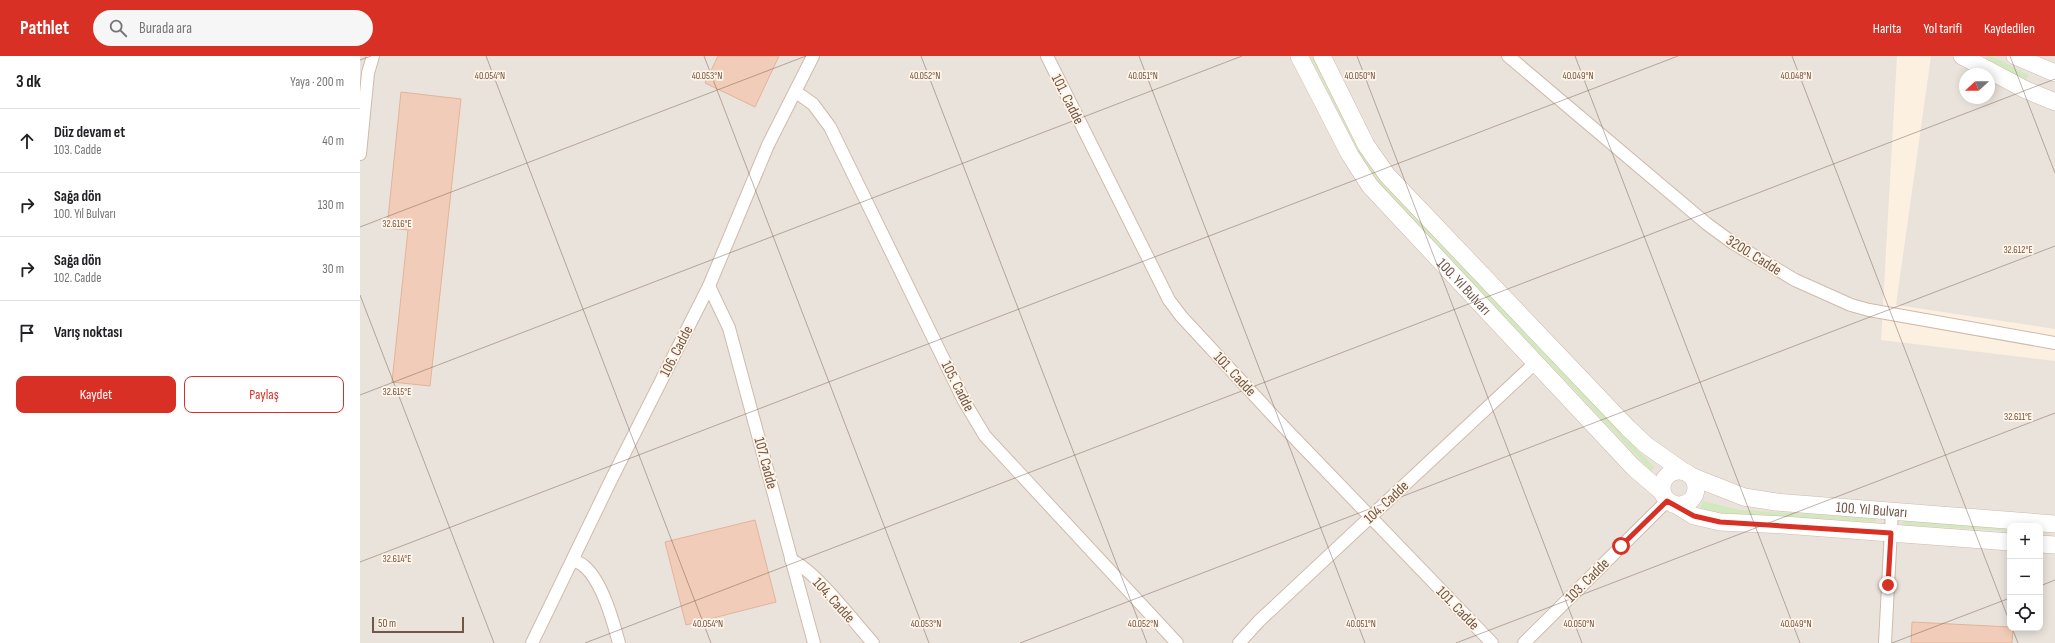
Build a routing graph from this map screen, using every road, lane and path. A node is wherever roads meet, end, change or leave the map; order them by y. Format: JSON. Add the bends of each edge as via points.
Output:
{"nodes":[{"id":1,"x":373,"y":56,"type":"edge"},
{"id":2,"x":813,"y":56,"type":"edge"},
{"id":3,"x":1046,"y":56,"type":"edge"},
{"id":4,"x":1299,"y":56,"type":"edge"},
{"id":5,"x":1322,"y":56,"type":"edge"},
{"id":6,"x":1508,"y":56,"type":"edge"},
{"id":7,"x":1962,"y":56,"type":"edge"},
{"id":8,"x":2015,"y":56,"type":"edge"},
{"id":9,"x":2055,"y":73,"type":"edge"},
{"id":10,"x":796,"y":92,"type":"junction"},
{"id":11,"x":2055,"y":102,"type":"edge"},
{"id":12,"x":360,"y":154,"type":"edge"},
{"id":13,"x":709,"y":286,"type":"junction"},
{"id":14,"x":2055,"y":343,"type":"edge"},
{"id":15,"x":1535,"y":363,"type":"junction"},
{"id":16,"x":1688,"y":474,"type":"junction"},
{"id":17,"x":1669,"y":500,"type":"junction"},
{"id":18,"x":1892,"y":512,"type":"junction"},
{"id":19,"x":1370,"y":517,"type":"junction"},
{"id":20,"x":2055,"y":524,"type":"edge"},
{"id":21,"x":1891,"y":533,"type":"junction"},
{"id":22,"x":2007,"y":542,"type":"edge"},
{"id":23,"x":2043,"y":544,"type":"edge"},
{"id":24,"x":2055,"y":545,"type":"edge"},
{"id":25,"x":572,"y":560,"type":"junction"},
{"id":26,"x":791,"y":560,"type":"junction"},
{"id":27,"x":532,"y":643,"type":"edge"},
{"id":28,"x":619,"y":643,"type":"edge"},
{"id":29,"x":814,"y":643,"type":"edge"},
{"id":30,"x":873,"y":643,"type":"edge"},
{"id":31,"x":1176,"y":643,"type":"edge"},
{"id":32,"x":1239,"y":643,"type":"edge"},
{"id":33,"x":1492,"y":643,"type":"edge"},
{"id":34,"x":1524,"y":643,"type":"edge"},
{"id":35,"x":1885,"y":643,"type":"edge"}],
"edges":[{"from":1,"to":12,"type":"street","via":[[368,73]]},
{"from":2,"to":10,"type":"street","name":"106. Cadde"},
{"from":3,"to":19,"type":"street","name":"101. Cadde","via":[[1169,300],[1181,316]]},
{"from":4,"to":15,"type":"main road","name":"100. Yıl Bulvarı","via":[[1361,175]]},
{"from":5,"to":16,"type":"main road","name":"100. Yıl Bulvarı","via":[[1366,145],[1387,175],[1628,428],[1657,453]]},
{"from":6,"to":14,"type":"street","name":"3200. Cadde","via":[[1707,224],[1738,247],[1795,280],[1851,305],[1869,310]]},
{"from":7,"to":11,"type":"main road","via":[[2026,90]]},
{"from":8,"to":9,"type":"main road"},
{"from":10,"to":13,"type":"street","name":"106. Cadde","via":[[768,145]]},
{"from":10,"to":31,"type":"street","name":"105. Cadde","via":[[813,104],[830,127],[964,401],[985,436]]},
{"from":13,"to":25,"type":"street","name":"106. Cadde"},
{"from":13,"to":26,"type":"street","name":"107. Cadde","via":[[729,328]]},
{"from":15,"to":17,"type":"main road","name":"100. Yıl Bulvarı","via":[[1634,468]]},
{"from":15,"to":19,"type":"street","name":"104. Cadde"},
{"from":16,"to":17,"type":"main road","via":[[1672,472],[1664,480]]},
{"from":16,"to":17,"type":"main road","via":[[1696,482],[1696,494],[1689,503]]},
{"from":16,"to":18,"type":"main road","name":"100. Yıl Bulvarı","via":[[1744,497]]},
{"from":17,"to":21,"type":"main road","name":"100. Yıl Bulvarı","via":[[1694,516],[1720,522]]},
{"from":17,"to":34,"type":"street","name":"103. Cadde"},
{"from":18,"to":20,"type":"main road","name":"100. Yıl Bulvarı"},
{"from":18,"to":21,"type":"street"},
{"from":19,"to":32,"type":"street","name":"104. Cadde"},
{"from":19,"to":33,"type":"street","name":"101. Cadde"},
{"from":21,"to":22,"type":"main road","name":"100. Yıl Bulvarı"},
{"from":21,"to":35,"type":"street"},
{"from":23,"to":24,"type":"main road"},
{"from":25,"to":27,"type":"street","name":"106. Cadde"},
{"from":25,"to":28,"type":"street","via":[[584,566],[600,590],[609,608]]},
{"from":26,"to":29,"type":"street","name":"107. Cadde"},
{"from":26,"to":30,"type":"street","name":"104. Cadde","via":[[799,563],[822,585]]}]}
